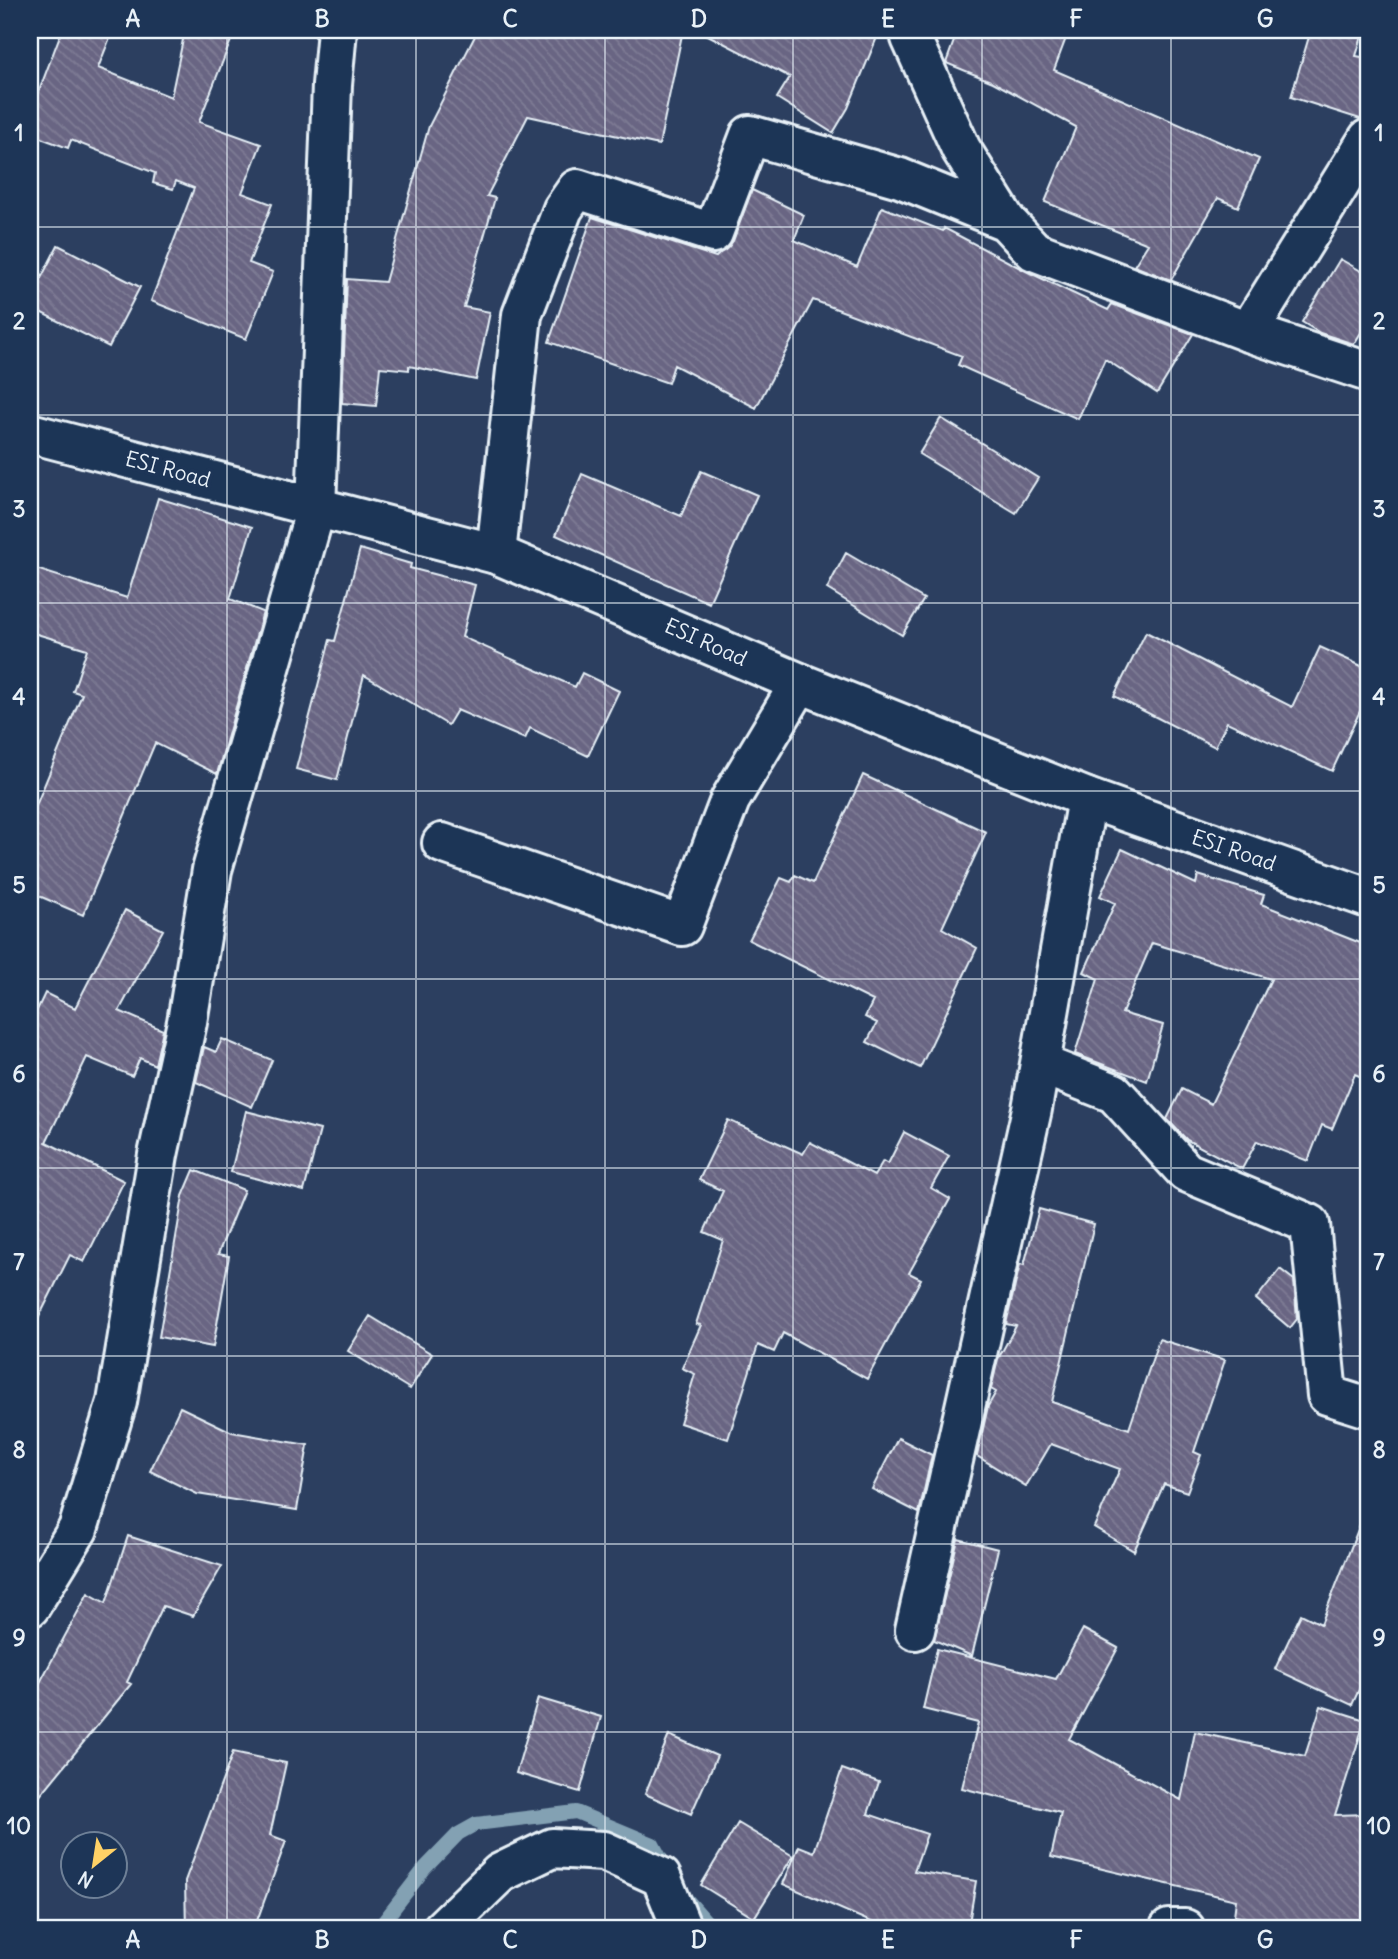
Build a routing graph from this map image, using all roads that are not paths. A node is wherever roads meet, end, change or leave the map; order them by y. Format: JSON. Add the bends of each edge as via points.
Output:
{"nodes":[{"id":1,"x":337,"y":30,"type":"edge"},
{"id":2,"x":913,"y":30,"type":"edge"},
{"id":3,"x":1368,"y":139,"type":"edge"},
{"id":4,"x":1006,"y":222,"type":"junction"},
{"id":5,"x":1248,"y":332,"type":"junction"},
{"id":6,"x":1368,"y":372,"type":"edge"},
{"id":7,"x":30,"y":433,"type":"edge"},
{"id":8,"x":316,"y":508,"type":"junction"},
{"id":9,"x":496,"y":554,"type":"junction"},
{"id":10,"x":800,"y":683,"type":"junction"},
{"id":11,"x":1087,"y":798,"type":"junction"},
{"id":12,"x":442,"y":843,"type":"dead end"},
{"id":13,"x":1368,"y":898,"type":"edge"},
{"id":14,"x":1040,"y":1064,"type":"junction"},
{"id":15,"x":1368,"y":1408,"type":"edge"},
{"id":16,"x":30,"y":1607,"type":"edge"},
{"id":17,"x":915,"y":1630,"type":"dead end"},
{"id":18,"x":442,"y":1929,"type":"edge"},
{"id":19,"x":682,"y":1929,"type":"edge"},
{"id":20,"x":1169,"y":1929,"type":"edge"},
{"id":21,"x":1185,"y":1929,"type":"edge"}],
"edges":[{"from":1,"to":8,"type":"street"},
{"from":2,"to":4,"type":"street","via":[[911,38],[961,149]]},
{"from":3,"to":5,"type":"street"},
{"from":4,"to":5,"type":"street","via":[[1034,251]]},
{"from":4,"to":9,"type":"street","via":[[900,178],[750,135],[713,233],[577,190],[563,209],[522,315]]},
{"from":5,"to":6,"type":"street"},
{"from":7,"to":8,"type":"street","name":"ESI Road"},
{"from":8,"to":9,"type":"street","name":"ESI Road"},
{"from":8,"to":16,"type":"street","via":[[212,870],[117,1402],[78,1529]]},
{"from":9,"to":10,"type":"street","name":"ESI Road"},
{"from":10,"to":11,"type":"street","name":"ESI Road"},
{"from":10,"to":12,"type":"street","via":[[730,800],[682,926]]},
{"from":11,"to":13,"type":"street","name":"ESI Road"},
{"from":11,"to":14,"type":"street"},
{"from":14,"to":15,"type":"street","via":[[1114,1093],[1186,1172],[1310,1224],[1327,1395]]},
{"from":14,"to":17,"type":"street"},
{"from":18,"to":19,"type":"street","via":[[500,1873],[552,1848],[604,1851],[661,1877]]},
{"from":20,"to":21,"type":"street"}]}
